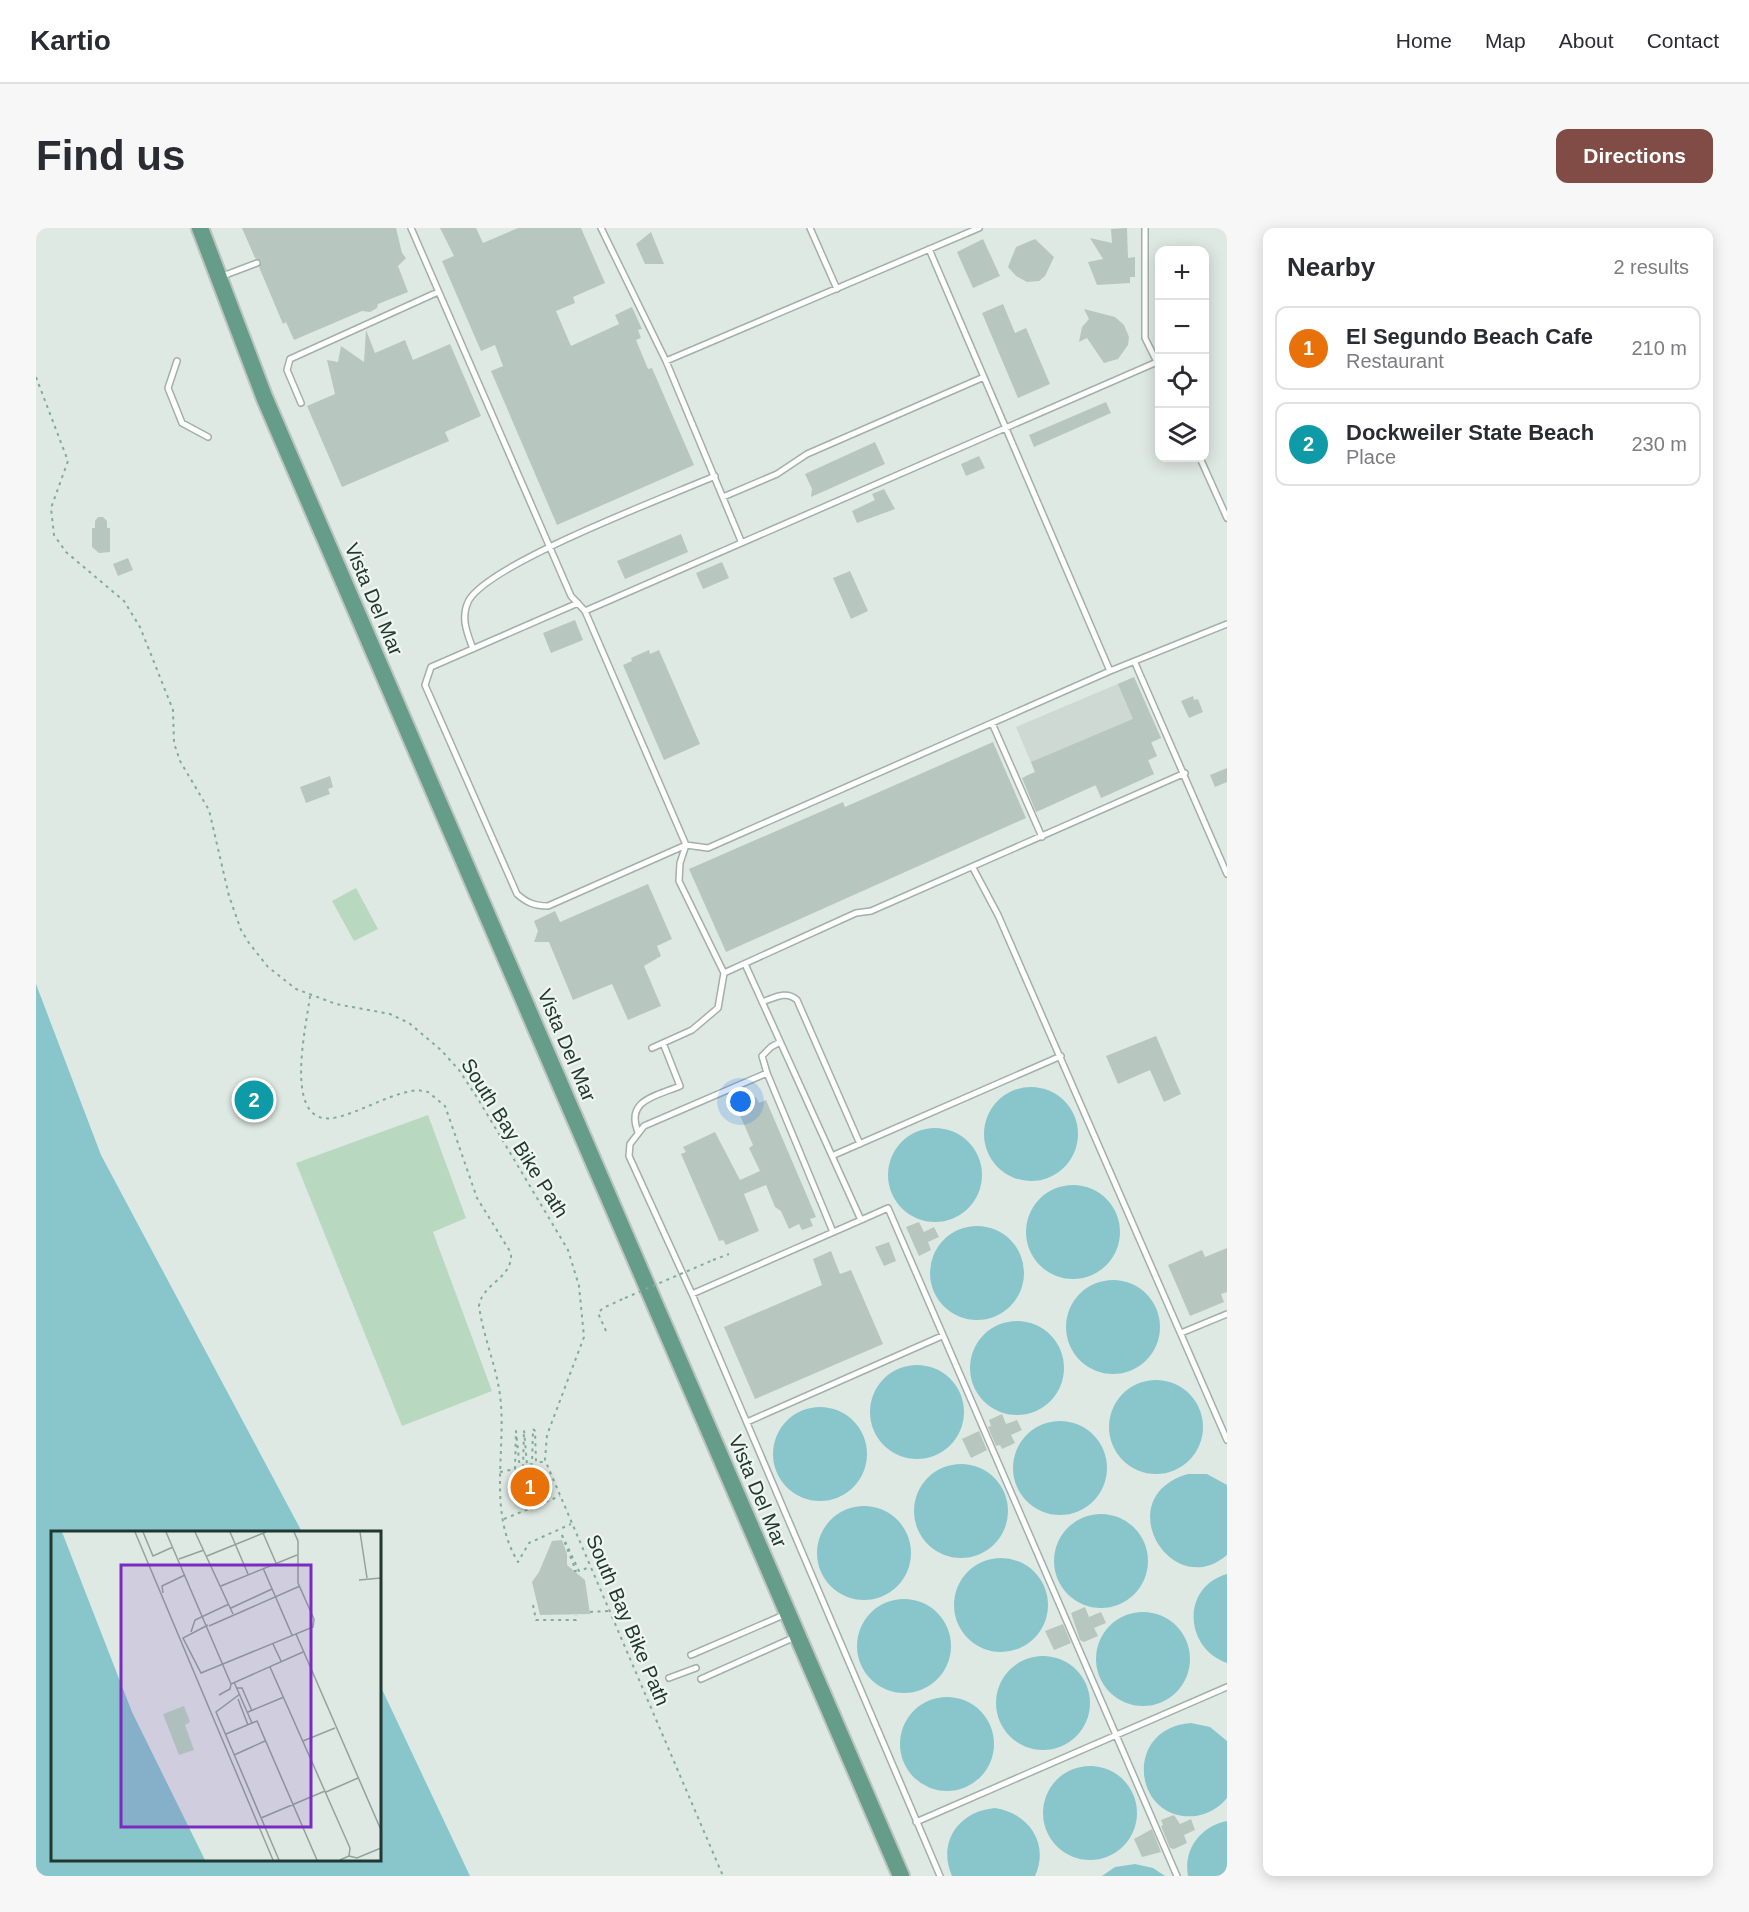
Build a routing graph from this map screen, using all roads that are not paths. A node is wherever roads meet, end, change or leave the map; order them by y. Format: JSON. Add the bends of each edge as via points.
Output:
{"nodes":[{"id":1,"x":200,"y":228,"type":"edge"},
{"id":2,"x":411,"y":228,"type":"edge"},
{"id":3,"x":601,"y":228,"type":"edge"},
{"id":4,"x":810,"y":228,"type":"edge"},
{"id":5,"x":979,"y":228,"type":"edge"},
{"id":6,"x":1145,"y":228,"type":"edge"},
{"id":7,"x":929,"y":249,"type":"junction"},
{"id":8,"x":257,"y":262,"type":"dead end"},
{"id":9,"x":219,"y":278,"type":"junction"},
{"id":10,"x":837,"y":288,"type":"junction"},
{"id":11,"x":438,"y":292,"type":"junction"},
{"id":12,"x":1155,"y":359,"type":"edge"},
{"id":13,"x":177,"y":361,"type":"dead end"},
{"id":14,"x":666,"y":362,"type":"junction"},
{"id":15,"x":1155,"y":366,"type":"edge"},
{"id":16,"x":984,"y":377,"type":"junction"},
{"id":17,"x":301,"y":403,"type":"dead end"},
{"id":18,"x":1005,"y":427,"type":"junction"},
{"id":19,"x":208,"y":437,"type":"dead end"},
{"id":20,"x":1202,"y":462,"type":"edge"},
{"id":21,"x":715,"y":476,"type":"junction"},
{"id":22,"x":723,"y":497,"type":"junction"},
{"id":23,"x":1227,"y":518,"type":"edge"},
{"id":24,"x":741,"y":542,"type":"junction"},
{"id":25,"x":550,"y":547,"type":"junction"},
{"id":26,"x":578,"y":603,"type":"junction"},
{"id":27,"x":585,"y":611,"type":"junction"},
{"id":28,"x":1227,"y":624,"type":"edge"},
{"id":29,"x":473,"y":649,"type":"junction"},
{"id":30,"x":1135,"y":663,"type":"junction"},
{"id":31,"x":1110,"y":671,"type":"junction"},
{"id":32,"x":992,"y":723,"type":"junction"},
{"id":33,"x":1185,"y":773,"type":"junction"},
{"id":34,"x":1042,"y":837,"type":"junction"},
{"id":35,"x":686,"y":845,"type":"junction"},
{"id":36,"x":973,"y":868,"type":"junction"},
{"id":37,"x":1227,"y":874,"type":"edge"},
{"id":38,"x":745,"y":964,"type":"junction"},
{"id":39,"x":724,"y":973,"type":"junction"},
{"id":40,"x":762,"y":1002,"type":"junction"},
{"id":41,"x":780,"y":1042,"type":"junction"},
{"id":42,"x":663,"y":1043,"type":"junction"},
{"id":43,"x":652,"y":1048,"type":"dead end"},
{"id":44,"x":1061,"y":1056,"type":"junction"},
{"id":45,"x":767,"y":1073,"type":"junction"},
{"id":46,"x":638,"y":1131,"type":"junction"},
{"id":47,"x":860,"y":1144,"type":"junction"},
{"id":48,"x":834,"y":1155,"type":"junction"},
{"id":49,"x":861,"y":1220,"type":"junction"},
{"id":50,"x":833,"y":1232,"type":"junction"},
{"id":51,"x":692,"y":1294,"type":"junction"},
{"id":52,"x":1227,"y":1314,"type":"edge"},
{"id":53,"x":1181,"y":1333,"type":"junction"},
{"id":54,"x":942,"y":1336,"type":"junction"},
{"id":55,"x":747,"y":1422,"type":"junction"},
{"id":56,"x":1227,"y":1440,"type":"edge"},
{"id":57,"x":788,"y":1614,"type":"junction"},
{"id":58,"x":797,"y":1636,"type":"junction"},
{"id":59,"x":691,"y":1655,"type":"dead end"},
{"id":60,"x":696,"y":1668,"type":"dead end"},
{"id":61,"x":669,"y":1678,"type":"dead end"},
{"id":62,"x":701,"y":1679,"type":"dead end"},
{"id":63,"x":1227,"y":1688,"type":"edge"},
{"id":64,"x":1117,"y":1737,"type":"junction"},
{"id":65,"x":916,"y":1822,"type":"junction"},
{"id":66,"x":901,"y":1876,"type":"edge"},
{"id":67,"x":940,"y":1876,"type":"edge"},
{"id":68,"x":1177,"y":1876,"type":"edge"}],
"edges":[{"from":1,"to":9,"type":"main road","name":"Vista Del Mar"},
{"from":2,"to":11,"type":"lane"},
{"from":3,"to":14,"type":"lane"},
{"from":4,"to":10,"type":"lane"},
{"from":5,"to":7,"type":"lane"},
{"from":6,"to":12,"type":"lane","via":[[1145,338]]},
{"from":7,"to":10,"type":"lane"},
{"from":7,"to":16,"type":"lane"},
{"from":8,"to":9,"type":"lane"},
{"from":9,"to":57,"type":"main road","name":"Vista Del Mar","via":[[265,399]]},
{"from":10,"to":14,"type":"lane"},
{"from":11,"to":17,"type":"lane","via":[[290,359],[287,369]]},
{"from":11,"to":25,"type":"lane"},
{"from":13,"to":19,"type":"lane","via":[[168,388],[182,423]]},
{"from":14,"to":21,"type":"lane"},
{"from":15,"to":18,"type":"lane"},
{"from":16,"to":18,"type":"lane"},
{"from":16,"to":22,"type":"lane","via":[[807,454],[777,474]]},
{"from":18,"to":24,"type":"lane"},
{"from":18,"to":31,"type":"lane"},
{"from":20,"to":23,"type":"lane"},
{"from":21,"to":22,"type":"lane"},
{"from":21,"to":25,"type":"lane"},
{"from":22,"to":24,"type":"lane"},
{"from":24,"to":27,"type":"lane"},
{"from":25,"to":26,"type":"lane","via":[[571,596]]},
{"from":25,"to":29,"type":"lane","via":[[498,574],[470,600],[464,622]]},
{"from":26,"to":27,"type":"lane"},
{"from":26,"to":29,"type":"lane"},
{"from":27,"to":35,"type":"lane"},
{"from":28,"to":30,"type":"lane"},
{"from":29,"to":35,"type":"lane","via":[[430,667],[425,685],[517,894],[527,903],[548,906]]},
{"from":30,"to":31,"type":"lane"},
{"from":30,"to":33,"type":"lane"},
{"from":31,"to":32,"type":"lane"},
{"from":32,"to":34,"type":"lane"},
{"from":32,"to":35,"type":"lane","via":[[708,848]]},
{"from":33,"to":34,"type":"lane"},
{"from":33,"to":37,"type":"lane"},
{"from":34,"to":36,"type":"lane"},
{"from":35,"to":39,"type":"lane","via":[[679,881]]},
{"from":36,"to":38,"type":"lane","via":[[871,911],[856,913]]},
{"from":36,"to":44,"type":"lane"},
{"from":38,"to":39,"type":"lane"},
{"from":38,"to":40,"type":"lane"},
{"from":39,"to":42,"type":"lane","via":[[718,1008],[692,1030]]},
{"from":40,"to":41,"type":"lane"},
{"from":40,"to":47,"type":"lane","via":[[782,994],[797,1000]]},
{"from":41,"to":45,"type":"lane","via":[[762,1056]]},
{"from":41,"to":48,"type":"lane"},
{"from":42,"to":43,"type":"lane"},
{"from":42,"to":46,"type":"lane","via":[[680,1086],[641,1103],[633,1120]]},
{"from":44,"to":47,"type":"lane"},
{"from":44,"to":53,"type":"lane"},
{"from":45,"to":46,"type":"lane"},
{"from":45,"to":50,"type":"lane"},
{"from":46,"to":51,"type":"lane","via":[[630,1144],[629,1156]]},
{"from":47,"to":48,"type":"lane"},
{"from":48,"to":49,"type":"lane"},
{"from":49,"to":50,"type":"lane"},
{"from":49,"to":54,"type":"lane","via":[[888,1208]]},
{"from":50,"to":51,"type":"lane"},
{"from":51,"to":55,"type":"lane"},
{"from":52,"to":53,"type":"lane"},
{"from":53,"to":56,"type":"lane"},
{"from":54,"to":55,"type":"lane"},
{"from":54,"to":64,"type":"lane"},
{"from":55,"to":65,"type":"lane"},
{"from":57,"to":58,"type":"main road","name":"Vista Del Mar"},
{"from":57,"to":59,"type":"lane"},
{"from":58,"to":62,"type":"lane"},
{"from":58,"to":66,"type":"main road","name":"Vista Del Mar"},
{"from":60,"to":61,"type":"lane"},
{"from":63,"to":64,"type":"lane"},
{"from":64,"to":65,"type":"lane"},
{"from":64,"to":68,"type":"lane"},
{"from":65,"to":67,"type":"lane"}]}
